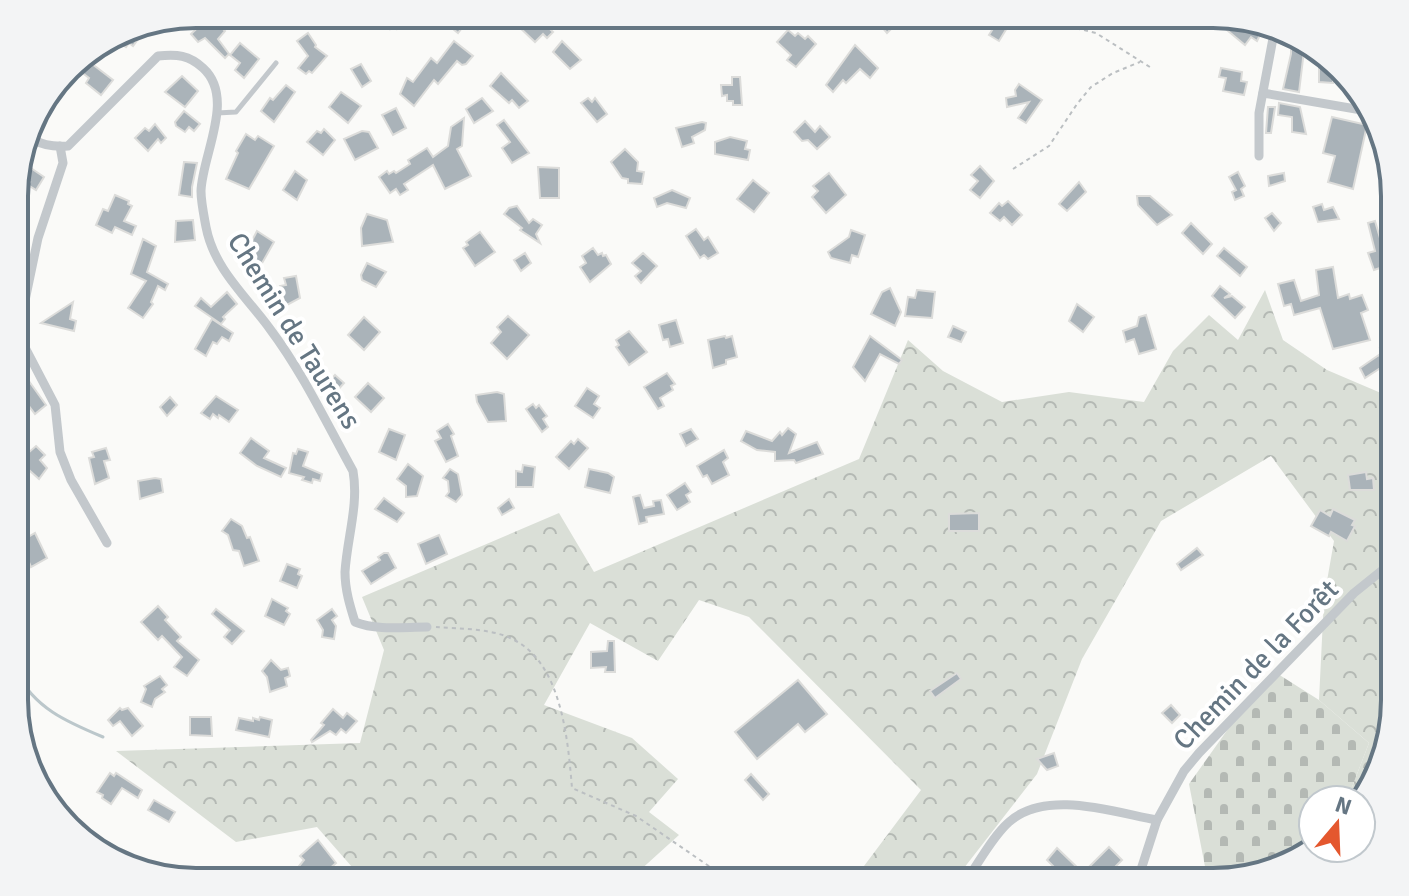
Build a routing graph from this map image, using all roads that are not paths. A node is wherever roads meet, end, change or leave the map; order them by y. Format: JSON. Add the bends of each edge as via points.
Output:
{"nodes":[{"id":1,"x":1273,"y":39,"type":"edge"},
{"id":2,"x":276,"y":63,"type":"dead end"},
{"id":3,"x":1263,"y":93,"type":"junction"},
{"id":4,"x":1356,"y":109,"type":"edge"},
{"id":5,"x":216,"y":113,"type":"junction"},
{"id":6,"x":37,"y":142,"type":"edge"},
{"id":7,"x":60,"y":146,"type":"junction"},
{"id":8,"x":1259,"y":156,"type":"dead end"},
{"id":9,"x":28,"y":286,"type":"edge"},
{"id":10,"x":28,"y":355,"type":"edge"},
{"id":11,"x":107,"y":543,"type":"dead end"},
{"id":12,"x":1381,"y":572,"type":"edge"},
{"id":13,"x":427,"y":627,"type":"road end"},
{"id":14,"x":1157,"y":820,"type":"junction"},
{"id":15,"x":975,"y":868,"type":"edge"},
{"id":16,"x":1142,"y":868,"type":"edge"}],
"edges":[{"from":1,"to":3,"type":"street"},
{"from":2,"to":5,"type":"lane","via":[[236,112]]},
{"from":3,"to":4,"type":"street"},
{"from":3,"to":8,"type":"street"},
{"from":5,"to":7,"type":"street","name":"Chemin de Taurens","via":[[209,74],[194,60],[158,56],[82,134]]},
{"from":5,"to":13,"type":"street","name":"Chemin de Taurens","via":[[201,190],[210,240],[236,287],[297,370],[353,471],[356,487],[345,572],[355,622],[366,627]]},
{"from":6,"to":7,"type":"street"},
{"from":7,"to":9,"type":"street","via":[[63,163]]},
{"from":10,"to":11,"type":"street","via":[[55,405],[60,452],[71,480]]},
{"from":12,"to":14,"type":"street","name":"Chemin de la Forêt","via":[[1334,613],[1199,753]]},
{"from":14,"to":15,"type":"street","via":[[1050,804],[1024,810]]},
{"from":14,"to":16,"type":"street","name":"Chemin de la Forêt"}]}
